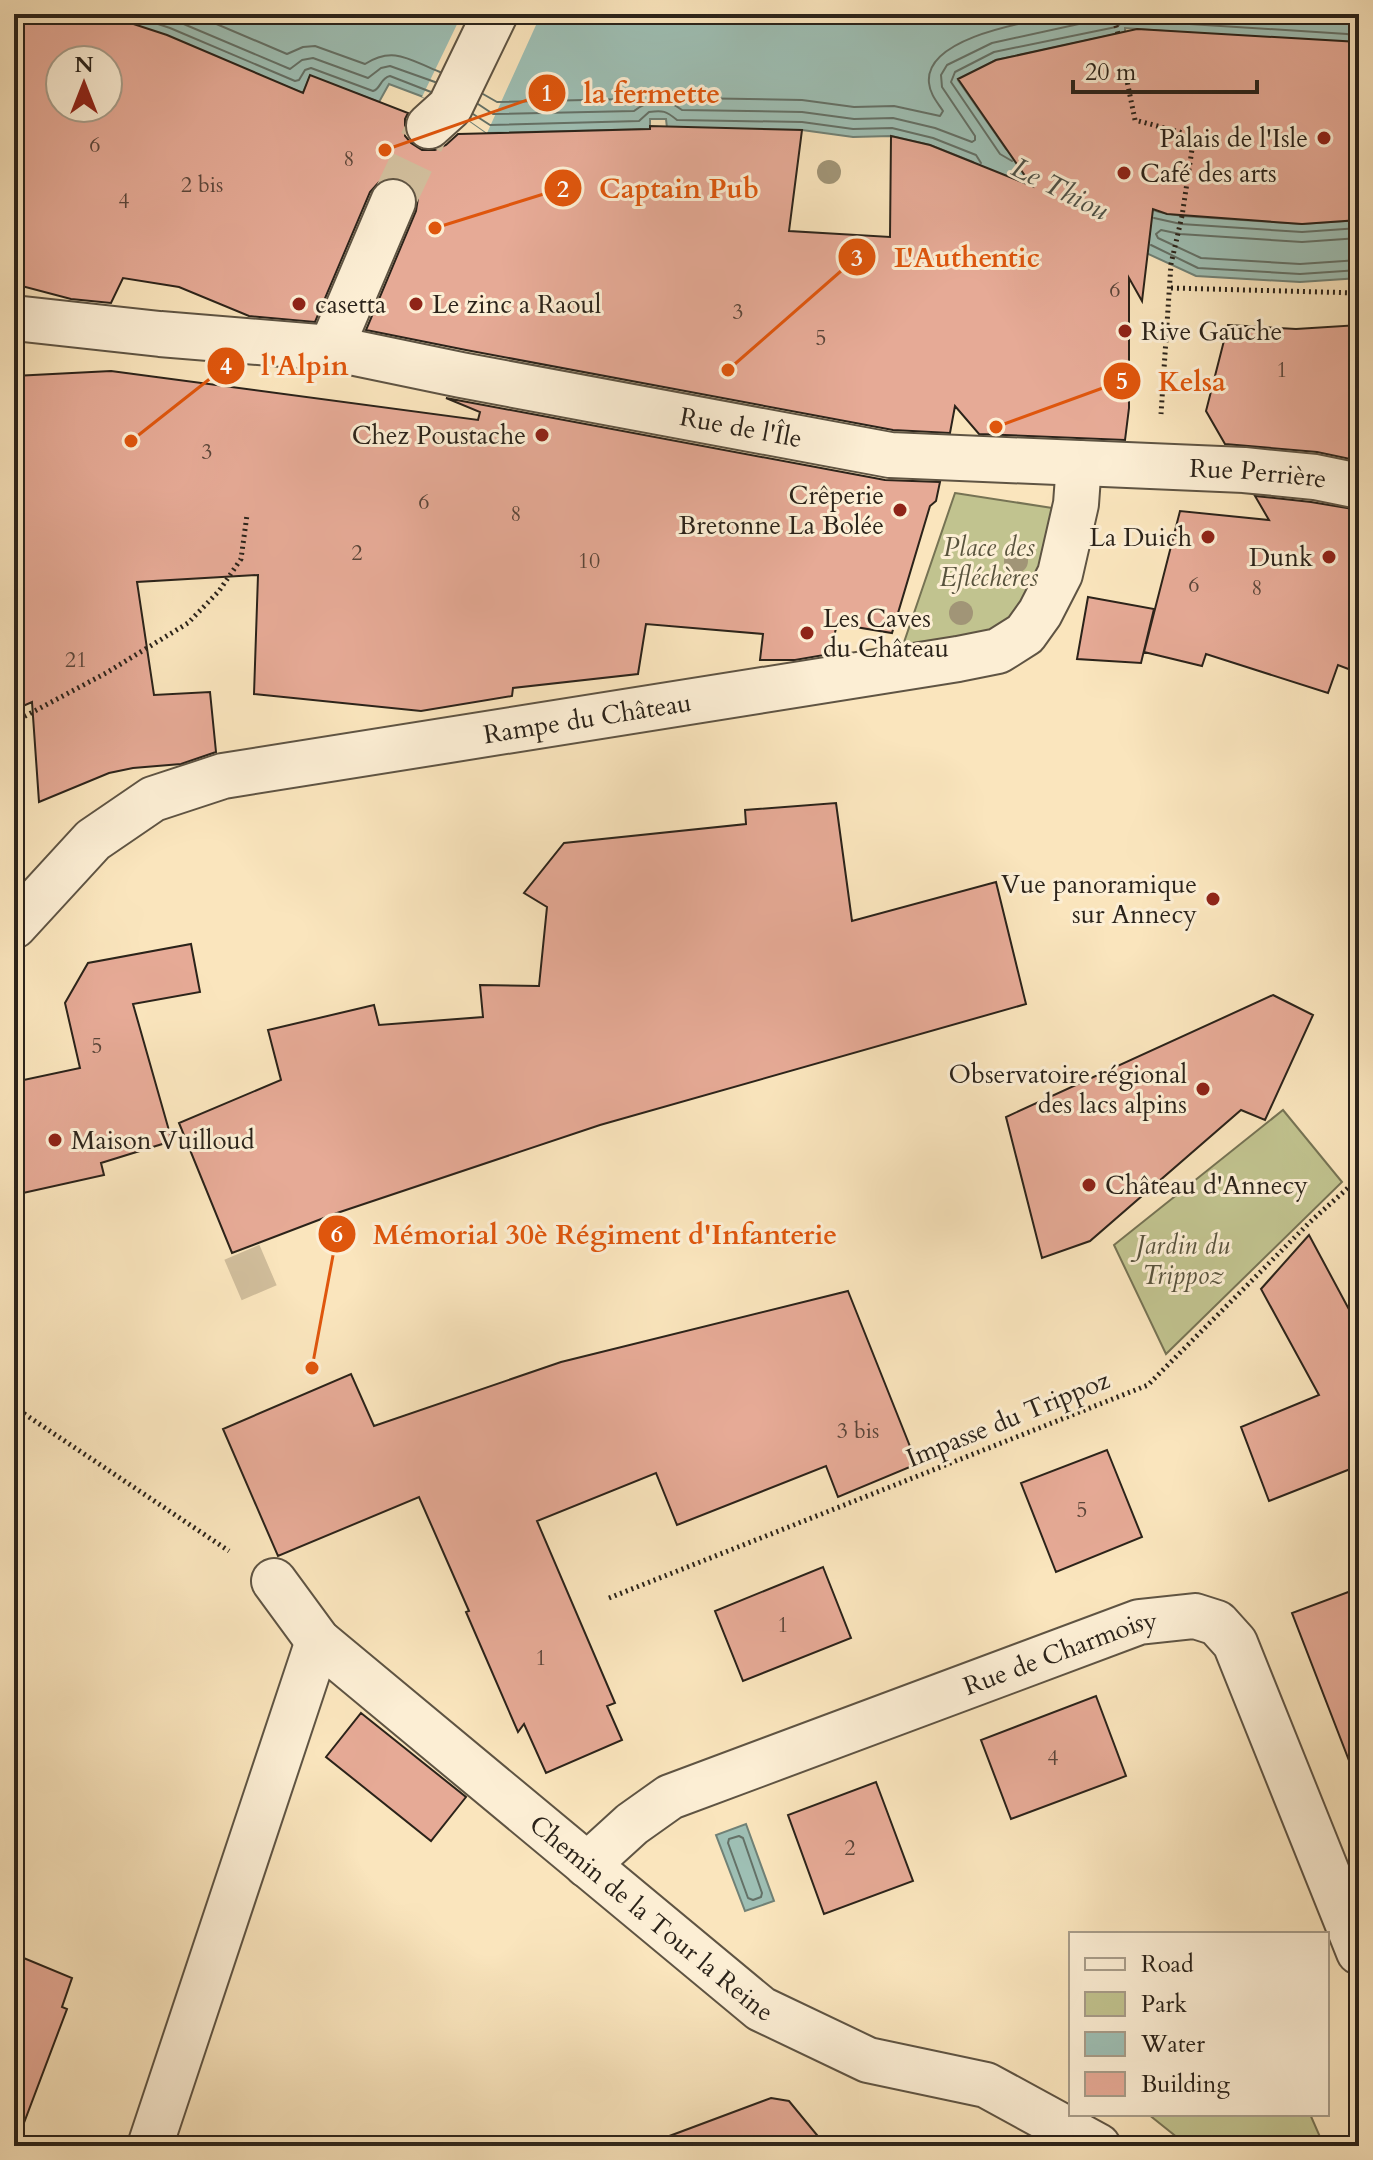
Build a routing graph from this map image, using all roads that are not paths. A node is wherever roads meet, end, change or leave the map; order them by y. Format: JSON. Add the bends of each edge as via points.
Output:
{"nodes":[{"id":1,"x":495,"y":14,"type":"edge"},
{"id":2,"x":439,"y":116,"type":"tunnel mouth"},
{"id":3,"x":393,"y":202,"type":"tunnel mouth"},
{"id":4,"x":14,"y":318,"type":"edge"},
{"id":5,"x":331,"y":348,"type":"junction"},
{"id":6,"x":1079,"y":463,"type":"junction"},
{"id":7,"x":1156,"y":466,"type":"joint"},
{"id":8,"x":1359,"y":486,"type":"edge"},
{"id":9,"x":14,"y":926,"type":"edge"},
{"id":10,"x":274,"y":1581,"type":"road end"},
{"id":11,"x":318,"y":1641,"type":"junction"},
{"id":12,"x":587,"y":1865,"type":"junction"},
{"id":13,"x":1359,"y":1952,"type":"edge"},
{"id":14,"x":150,"y":2146,"type":"edge"},
{"id":15,"x":1098,"y":2146,"type":"edge"}],
"edges":[{"from":1,"to":2,"type":"street"},
{"from":3,"to":5,"type":"street"},
{"from":4,"to":5,"type":"street","name":"Rue de l'Île"},
{"from":5,"to":6,"type":"street","name":"Rue de l'Île","via":[[890,455]]},
{"from":6,"to":7,"type":"street","name":"Rue de l'Île"},
{"from":6,"to":9,"type":"street","name":"Rampe du Château","via":[[1060,574],[1025,634],[998,651],[223,776],[153,799],[93,840]]},
{"from":7,"to":8,"type":"street","name":"Rue Perrière","via":[[1272,472]]},
{"from":10,"to":11,"type":"street","name":"Chemin de la Tour la Reine"},
{"from":11,"to":12,"type":"street","name":"Chemin de la Tour la Reine"},
{"from":11,"to":14,"type":"street"},
{"from":12,"to":13,"type":"street","name":"Rue de Charmoisy","via":[[670,1797],[1139,1622],[1195,1616],[1217,1623],[1235,1643]]},
{"from":12,"to":15,"type":"street","name":"Chemin de la Tour la Reine","via":[[761,2009],[868,2060],[986,2085]]}]}
